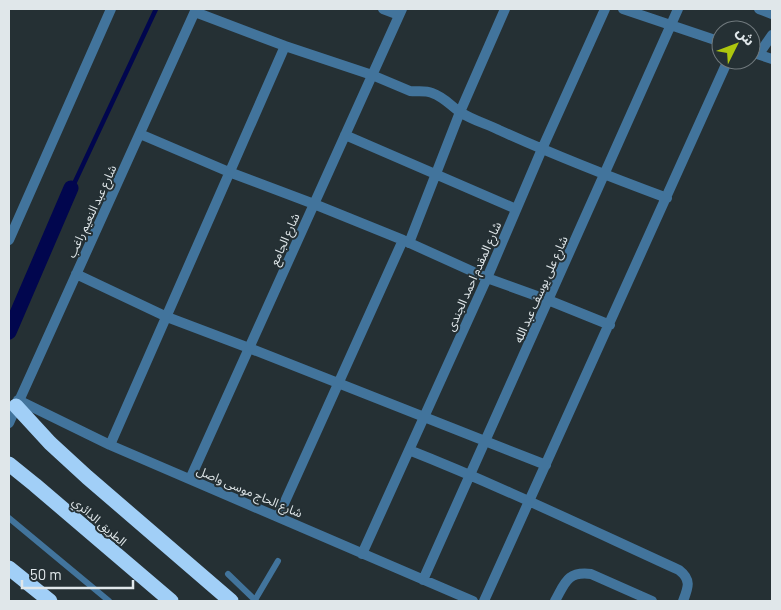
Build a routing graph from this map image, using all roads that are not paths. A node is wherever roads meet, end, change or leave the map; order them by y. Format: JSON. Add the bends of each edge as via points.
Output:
{"nodes":[{"id":1,"x":111,"y":9,"type":"edge"},
{"id":2,"x":382,"y":9,"type":"edge"},
{"id":3,"x":506,"y":9,"type":"edge"},
{"id":4,"x":605,"y":9,"type":"edge"},
{"id":5,"x":623,"y":9,"type":"edge"},
{"id":6,"x":678,"y":9,"type":"edge"},
{"id":7,"x":759,"y":9,"type":"edge"},
{"id":8,"x":195,"y":10,"type":"edge"},
{"id":9,"x":400,"y":12,"type":"edge"},
{"id":10,"x":772,"y":14,"type":"edge"},
{"id":11,"x":672,"y":25,"type":"junction"},
{"id":12,"x":772,"y":35,"type":"edge"},
{"id":13,"x":711,"y":39,"type":"edge"},
{"id":14,"x":285,"y":46,"type":"junction"},
{"id":15,"x":761,"y":47,"type":"edge"},
{"id":16,"x":724,"y":70,"type":"edge"},
{"id":17,"x":372,"y":75,"type":"junction"},
{"id":18,"x":460,"y":112,"type":"junction"},
{"id":19,"x":140,"y":134,"type":"junction"},
{"id":20,"x":345,"y":135,"type":"junction"},
{"id":21,"x":542,"y":149,"type":"junction"},
{"id":22,"x":229,"y":172,"type":"junction"},
{"id":23,"x":436,"y":174,"type":"junction"},
{"id":24,"x":605,"y":175,"type":"junction"},
{"id":25,"x":667,"y":198,"type":"junction"},
{"id":26,"x":314,"y":204,"type":"junction"},
{"id":27,"x":516,"y":209,"type":"junction"},
{"id":28,"x":9,"y":240,"type":"edge"},
{"id":29,"x":406,"y":242,"type":"junction"},
{"id":30,"x":76,"y":274,"type":"junction"},
{"id":31,"x":487,"y":278,"type":"junction"},
{"id":32,"x":548,"y":300,"type":"junction"},
{"id":33,"x":167,"y":317,"type":"junction"},
{"id":34,"x":610,"y":325,"type":"junction"},
{"id":35,"x":249,"y":348,"type":"junction"},
{"id":36,"x":339,"y":384,"type":"junction"},
{"id":37,"x":17,"y":403,"type":"junction"},
{"id":38,"x":424,"y":417,"type":"junction"},
{"id":39,"x":9,"y":423,"type":"edge"},
{"id":40,"x":485,"y":441,"type":"junction"},
{"id":41,"x":110,"y":445,"type":"junction"},
{"id":42,"x":409,"y":450,"type":"junction"},
{"id":43,"x":9,"y":464,"type":"edge"},
{"id":44,"x":546,"y":465,"type":"junction"},
{"id":45,"x":470,"y":474,"type":"junction"},
{"id":46,"x":190,"y":479,"type":"junction"},
{"id":47,"x":530,"y":501,"type":"junction"},
{"id":48,"x":9,"y":518,"type":"edge"},
{"id":49,"x":278,"y":518,"type":"junction"},
{"id":50,"x":362,"y":554,"type":"junction"},
{"id":51,"x":278,"y":561,"type":"dead end"},
{"id":52,"x":9,"y":568,"type":"edge"},
{"id":53,"x":228,"y":574,"type":"dead end"},
{"id":54,"x":423,"y":580,"type":"junction"},
{"id":55,"x":50,"y":601,"type":"edge"},
{"id":56,"x":109,"y":601,"type":"edge"},
{"id":57,"x":171,"y":601,"type":"edge"},
{"id":58,"x":231,"y":601,"type":"edge"},
{"id":59,"x":255,"y":601,"type":"edge"},
{"id":60,"x":473,"y":601,"type":"edge"},
{"id":61,"x":484,"y":601,"type":"edge"},
{"id":62,"x":555,"y":601,"type":"edge"},
{"id":63,"x":652,"y":601,"type":"edge"},
{"id":64,"x":683,"y":601,"type":"edge"}],
"edges":[{"from":1,"to":28,"type":"street"},
{"from":2,"to":9,"type":"street"},
{"from":3,"to":18,"type":"street"},
{"from":4,"to":21,"type":"street","name":"شارع المقدم احمد الجندى"},
{"from":5,"to":11,"type":"street"},
{"from":6,"to":11,"type":"street","name":"شارع على يوسف عبد الله"},
{"from":7,"to":10,"type":"street"},
{"from":8,"to":14,"type":"street"},
{"from":8,"to":19,"type":"street","name":"شارع عبد النعيم راغب"},
{"from":9,"to":17,"type":"street","name":"شارع الجامع"},
{"from":11,"to":13,"type":"street"},
{"from":11,"to":24,"type":"street","name":"شارع على يوسف عبد الله"},
{"from":12,"to":15,"type":"street"},
{"from":14,"to":17,"type":"street"},
{"from":14,"to":22,"type":"street"},
{"from":16,"to":25,"type":"street"},
{"from":17,"to":18,"type":"street","via":[[410,91],[432,92]]},
{"from":17,"to":20,"type":"street","name":"شارع الجامع"},
{"from":18,"to":21,"type":"street"},
{"from":18,"to":23,"type":"street"},
{"from":19,"to":22,"type":"street"},
{"from":19,"to":30,"type":"street","name":"شارع عبد النعيم راغب"},
{"from":20,"to":23,"type":"street"},
{"from":20,"to":26,"type":"street","name":"شارع الجامع"},
{"from":21,"to":24,"type":"street"},
{"from":21,"to":27,"type":"street","name":"شارع المقدم احمد الجندى"},
{"from":22,"to":26,"type":"street"},
{"from":22,"to":33,"type":"street"},
{"from":23,"to":27,"type":"street"},
{"from":23,"to":29,"type":"street"},
{"from":24,"to":25,"type":"street"},
{"from":24,"to":32,"type":"street","name":"شارع على يوسف عبد الله"},
{"from":25,"to":34,"type":"street"},
{"from":26,"to":29,"type":"street"},
{"from":26,"to":35,"type":"street","name":"شارع الجامع"},
{"from":27,"to":31,"type":"street","name":"شارع المقدم احمد الجندى"},
{"from":29,"to":31,"type":"street"},
{"from":29,"to":36,"type":"street"},
{"from":30,"to":33,"type":"street"},
{"from":30,"to":37,"type":"street","name":"شارع عبد النعيم راغب"},
{"from":31,"to":32,"type":"street"},
{"from":31,"to":38,"type":"street","name":"شارع المقدم احمد الجندى"},
{"from":32,"to":34,"type":"street"},
{"from":32,"to":40,"type":"street","name":"شارع على يوسف عبد الله"},
{"from":33,"to":35,"type":"street"},
{"from":33,"to":41,"type":"street"},
{"from":34,"to":44,"type":"street"},
{"from":35,"to":36,"type":"street"},
{"from":35,"to":46,"type":"street","name":"شارع الجامع"},
{"from":36,"to":38,"type":"street"},
{"from":36,"to":49,"type":"street"},
{"from":37,"to":39,"type":"street","name":"شارع عبد النعيم راغب"},
{"from":37,"to":41,"type":"street","name":"شارع الحاج موسى واصل"},
{"from":37,"to":58,"type":"highway","via":[[74,466]]},
{"from":38,"to":40,"type":"street"},
{"from":38,"to":42,"type":"street","name":"شارع المقدم احمد الجندى"},
{"from":40,"to":44,"type":"street"},
{"from":40,"to":45,"type":"street","name":"شارع على يوسف عبد الله"},
{"from":41,"to":46,"type":"street","name":"شارع الحاج موسى واصل"},
{"from":42,"to":45,"type":"street"},
{"from":42,"to":50,"type":"street","name":"شارع المقدم احمد الجندى"},
{"from":43,"to":57,"type":"highway","name":"الطريق الدائري"},
{"from":44,"to":47,"type":"street"},
{"from":45,"to":47,"type":"street"},
{"from":45,"to":54,"type":"street","name":"شارع على يوسف عبد الله"},
{"from":46,"to":49,"type":"street","name":"شارع الحاج موسى واصل"},
{"from":47,"to":61,"type":"street"},
{"from":47,"to":64,"type":"street","via":[[679,570],[688,585]]},
{"from":48,"to":56,"type":"lane"},
{"from":49,"to":50,"type":"street","name":"شارع الحاج موسى واصل"},
{"from":50,"to":54,"type":"street","name":"شارع الحاج موسى واصل"},
{"from":51,"to":59,"type":"lane"},
{"from":52,"to":55,"type":"highway"},
{"from":53,"to":59,"type":"lane"},
{"from":54,"to":60,"type":"street","name":"شارع الحاج موسى واصل"},
{"from":62,"to":63,"type":"street","via":[[571,576],[580,573],[591,574]]}]}
